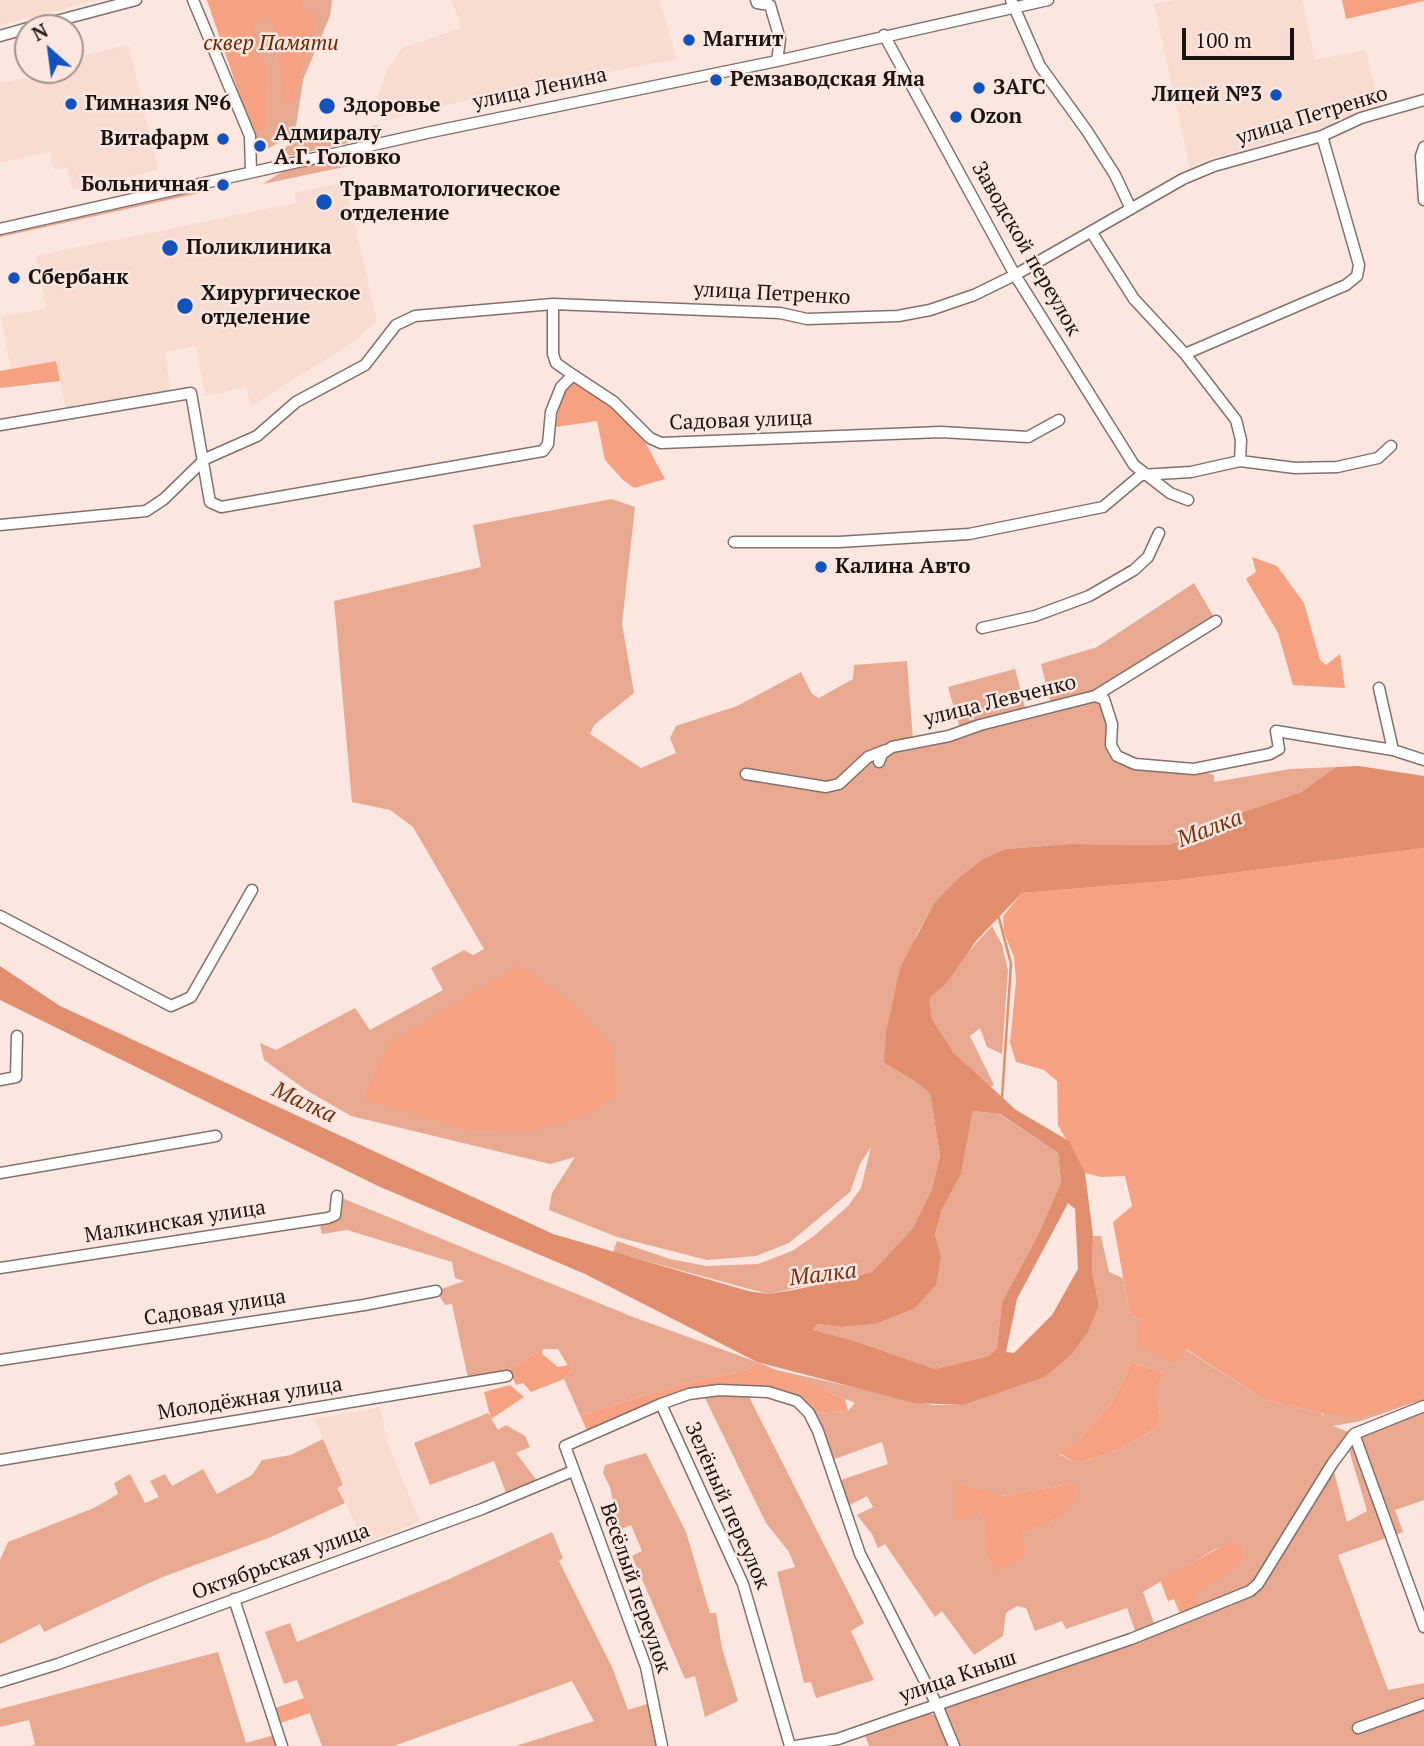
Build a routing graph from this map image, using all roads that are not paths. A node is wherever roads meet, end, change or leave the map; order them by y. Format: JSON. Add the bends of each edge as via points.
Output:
{"nodes":[{"id":1,"x":136,"y":0,"type":"edge"},
{"id":2,"x":193,"y":0,"type":"edge"},
{"id":3,"x":756,"y":0,"type":"edge"},
{"id":4,"x":1048,"y":0,"type":"edge"},
{"id":5,"x":1012,"y":4,"type":"edge"},
{"id":6,"x":82,"y":14,"type":"edge"},
{"id":7,"x":884,"y":35,"type":"junction"},
{"id":8,"x":777,"y":61,"type":"junction"},
{"id":9,"x":1424,"y":100,"type":"edge"},
{"id":10,"x":1322,"y":136,"type":"junction"},
{"id":11,"x":1424,"y":147,"type":"edge"},
{"id":12,"x":251,"y":171,"type":"junction"},
{"id":13,"x":1424,"y":200,"type":"edge"},
{"id":14,"x":1131,"y":209,"type":"junction"},
{"id":15,"x":0,"y":229,"type":"edge"},
{"id":16,"x":1092,"y":233,"type":"junction"},
{"id":17,"x":1015,"y":275,"type":"junction"},
{"id":18,"x":554,"y":304,"type":"junction"},
{"id":19,"x":1185,"y":354,"type":"junction"},
{"id":20,"x":573,"y":375,"type":"junction"},
{"id":21,"x":1059,"y":420,"type":"dead end"},
{"id":22,"x":0,"y":425,"type":"edge"},
{"id":23,"x":1391,"y":446,"type":"dead end"},
{"id":24,"x":205,"y":459,"type":"junction"},
{"id":25,"x":1240,"y":461,"type":"junction"},
{"id":26,"x":1146,"y":475,"type":"junction"},
{"id":27,"x":1188,"y":500,"type":"dead end"},
{"id":28,"x":0,"y":525,"type":"edge"},
{"id":29,"x":1159,"y":533,"type":"dead end"},
{"id":30,"x":734,"y":542,"type":"dead end"},
{"id":31,"x":1216,"y":621,"type":"dead end"},
{"id":32,"x":982,"y":628,"type":"dead end"},
{"id":33,"x":1379,"y":688,"type":"dead end"},
{"id":34,"x":1095,"y":696,"type":"junction"},
{"id":35,"x":886,"y":750,"type":"junction"},
{"id":36,"x":1393,"y":750,"type":"junction"},
{"id":37,"x":1424,"y":760,"type":"edge"},
{"id":38,"x":879,"y":762,"type":"dead end"},
{"id":39,"x":746,"y":774,"type":"dead end"},
{"id":40,"x":252,"y":890,"type":"dead end"},
{"id":41,"x":0,"y":916,"type":"edge"},
{"id":42,"x":17,"y":1036,"type":"dead end"},
{"id":43,"x":0,"y":1080,"type":"edge"},
{"id":44,"x":216,"y":1136,"type":"dead end"},
{"id":45,"x":0,"y":1172,"type":"edge"},
{"id":46,"x":337,"y":1196,"type":"dead end"},
{"id":47,"x":0,"y":1268,"type":"edge"},
{"id":48,"x":436,"y":1290,"type":"dead end"},
{"id":49,"x":0,"y":1360,"type":"edge"},
{"id":50,"x":507,"y":1376,"type":"dead end"},
{"id":51,"x":661,"y":1404,"type":"junction"},
{"id":52,"x":1424,"y":1406,"type":"edge"},
{"id":53,"x":1354,"y":1434,"type":"junction"},
{"id":54,"x":0,"y":1460,"type":"edge"},
{"id":55,"x":573,"y":1471,"type":"junction"},
{"id":56,"x":234,"y":1599,"type":"junction"},
{"id":57,"x":1424,"y":1627,"type":"edge"},
{"id":58,"x":0,"y":1682,"type":"edge"},
{"id":59,"x":1424,"y":1704,"type":"edge"},
{"id":60,"x":937,"y":1705,"type":"junction"},
{"id":61,"x":1358,"y":1728,"type":"dead end"},
{"id":62,"x":282,"y":1746,"type":"edge"},
{"id":63,"x":662,"y":1746,"type":"edge"},
{"id":64,"x":790,"y":1746,"type":"edge"},
{"id":65,"x":796,"y":1746,"type":"edge"},
{"id":66,"x":954,"y":1746,"type":"edge"}],
"edges":[{"from":1,"to":6,"type":"street"},
{"from":2,"to":12,"type":"street","via":[[250,136]]},
{"from":3,"to":8,"type":"street","via":[[770,5],[780,39]]},
{"from":4,"to":5,"type":"street","name":"улица Ленина"},
{"from":5,"to":7,"type":"street","name":"улица Ленина"},
{"from":5,"to":14,"type":"street","via":[[1040,66],[1101,153]]},
{"from":7,"to":8,"type":"street","name":"улица Ленина"},
{"from":7,"to":17,"type":"street","name":"Заводской переулок"},
{"from":8,"to":12,"type":"street","name":"улица Ленина"},
{"from":9,"to":10,"type":"street","name":"улица Петренко","via":[[1361,118]]},
{"from":10,"to":14,"type":"street","name":"улица Петренко","via":[[1214,166]]},
{"from":10,"to":19,"type":"street","via":[[1359,265],[1357,276],[1346,285]]},
{"from":11,"to":13,"type":"street"},
{"from":12,"to":15,"type":"street","name":"улица Ленина"},
{"from":14,"to":16,"type":"street","name":"улица Петренко"},
{"from":16,"to":17,"type":"street","name":"улица Петренко"},
{"from":16,"to":19,"type":"street","via":[[1134,299]]},
{"from":17,"to":18,"type":"street","name":"улица Петренко","via":[[974,295],[898,316],[807,319],[780,313]]},
{"from":17,"to":26,"type":"street","name":"Заводской переулок","via":[[1134,465]]},
{"from":18,"to":20,"type":"street","name":"Садовая улица","via":[[553,354],[556,363]]},
{"from":18,"to":24,"type":"street","name":"улица Петренко","via":[[415,316],[396,325],[365,365],[296,402],[257,436]]},
{"from":19,"to":25,"type":"street","via":[[1237,420]]},
{"from":20,"to":21,"type":"street","name":"Садовая улица","via":[[614,402],[661,443],[941,432],[1028,436]]},
{"from":20,"to":24,"type":"street","via":[[561,387],[543,450],[221,508],[210,502]]},
{"from":22,"to":24,"type":"street","via":[[191,393]]},
{"from":23,"to":25,"type":"street","via":[[1378,458],[1337,467],[1295,468]]},
{"from":24,"to":28,"type":"street","via":[[146,511]]},
{"from":25,"to":26,"type":"street","via":[[1191,472]]},
{"from":26,"to":27,"type":"street","name":"Заводской переулок"},
{"from":26,"to":30,"type":"street","via":[[1137,476],[1102,507],[969,534],[839,542]]},
{"from":29,"to":32,"type":"street","via":[[1148,557],[1134,570],[1089,596],[1035,616]]},
{"from":31,"to":34,"type":"street"},
{"from":33,"to":36,"type":"street"},
{"from":34,"to":35,"type":"street","name":"улица Левченко"},
{"from":34,"to":36,"type":"street","name":"улица Левченко","via":[[1104,699],[1117,756],[1135,764],[1194,769],[1270,754],[1279,749],[1276,731]]},
{"from":35,"to":38,"type":"street"},
{"from":35,"to":39,"type":"street","name":"улица Левченко","via":[[868,757],[839,784],[826,787]]},
{"from":36,"to":37,"type":"street"},
{"from":40,"to":41,"type":"street","via":[[191,997],[171,1006]]},
{"from":42,"to":43,"type":"street","via":[[16,1077]]},
{"from":44,"to":45,"type":"street"},
{"from":46,"to":47,"type":"street","name":"Малкинская улица","via":[[335,1215],[328,1218]]},
{"from":48,"to":49,"type":"street","name":"Садовая улица"},
{"from":50,"to":54,"type":"street","name":"Молодёжная улица"},
{"from":51,"to":55,"type":"street","name":"Весёлый переулок","via":[[565,1446]]},
{"from":51,"to":60,"type":"street","via":[[719,1390],[768,1392],[797,1401],[809,1413],[860,1554]]},
{"from":51,"to":64,"type":"street","name":"Зелёный переулок","via":[[743,1584]]},
{"from":52,"to":53,"type":"street"},
{"from":53,"to":57,"type":"street"},
{"from":53,"to":60,"type":"street","name":"улица Кныш","via":[[1258,1584],[1231,1601],[1131,1639]]},
{"from":55,"to":56,"type":"street","name":"Октябрьская улица"},
{"from":55,"to":63,"type":"street","name":"Весёлый переулок","via":[[646,1667]]},
{"from":56,"to":58,"type":"street","name":"Октябрьская улица"},
{"from":56,"to":62,"type":"street"},
{"from":59,"to":61,"type":"street"},
{"from":60,"to":65,"type":"street","name":"улица Кныш","via":[[838,1739]]},
{"from":60,"to":66,"type":"street"}]}
